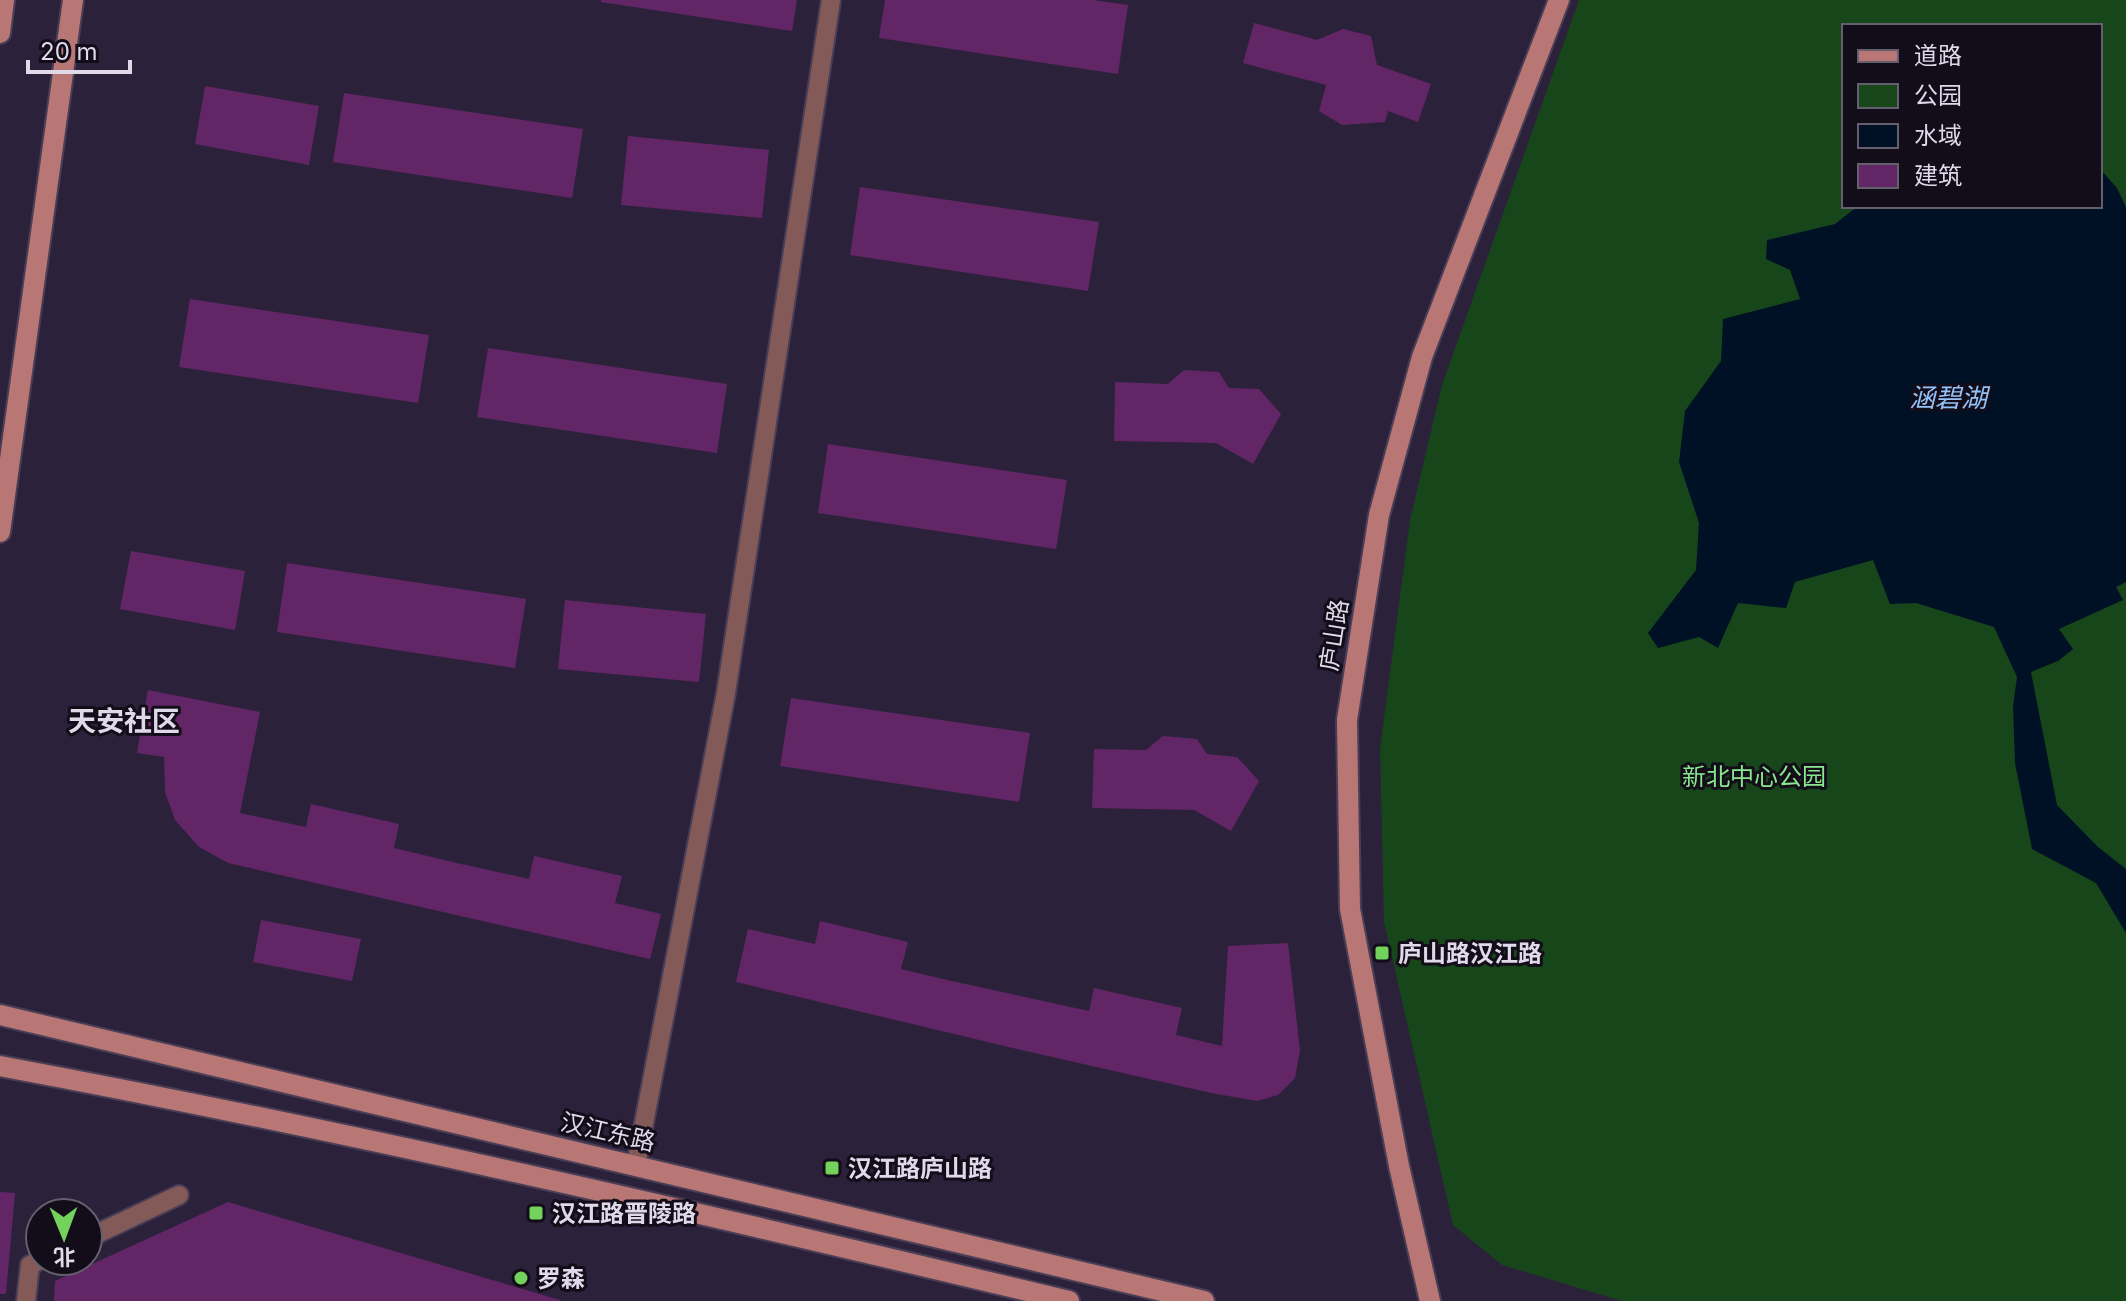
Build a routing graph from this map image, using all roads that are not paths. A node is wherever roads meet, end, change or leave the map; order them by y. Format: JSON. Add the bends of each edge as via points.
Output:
{"nodes":[{"id":1,"x":4,"y":0,"type":"edge"},
{"id":2,"x":73,"y":0,"type":"edge"},
{"id":3,"x":831,"y":0,"type":"edge"},
{"id":4,"x":1559,"y":0,"type":"edge"},
{"id":5,"x":0,"y":33,"type":"edge"},
{"id":6,"x":0,"y":532,"type":"edge"},
{"id":7,"x":0,"y":1015,"type":"edge"},
{"id":8,"x":0,"y":1066,"type":"edge"},
{"id":9,"x":636,"y":1165,"type":"junction"},
{"id":10,"x":179,"y":1195,"type":"dead end"},
{"id":11,"x":104,"y":1230,"type":"edge"},
{"id":12,"x":29,"y":1277,"type":"edge"},
{"id":13,"x":26,"y":1301,"type":"edge"},
{"id":14,"x":1066,"y":1301,"type":"edge"},
{"id":15,"x":1204,"y":1301,"type":"edge"},
{"id":16,"x":1430,"y":1301,"type":"edge"}],
"edges":[{"from":1,"to":5,"type":"main road"},
{"from":2,"to":6,"type":"main road"},
{"from":3,"to":9,"type":"lane","via":[[726,693]]},
{"from":4,"to":16,"type":"main road","name":"庐山路","via":[[1422,357],[1379,515],[1347,720],[1350,909]]},
{"from":7,"to":9,"type":"main road","name":"汉江东路"},
{"from":8,"to":14,"type":"main road","via":[[646,1200]]},
{"from":9,"to":15,"type":"main road","name":"汉江东路"},
{"from":10,"to":11,"type":"lane"},
{"from":12,"to":13,"type":"lane"}]}
